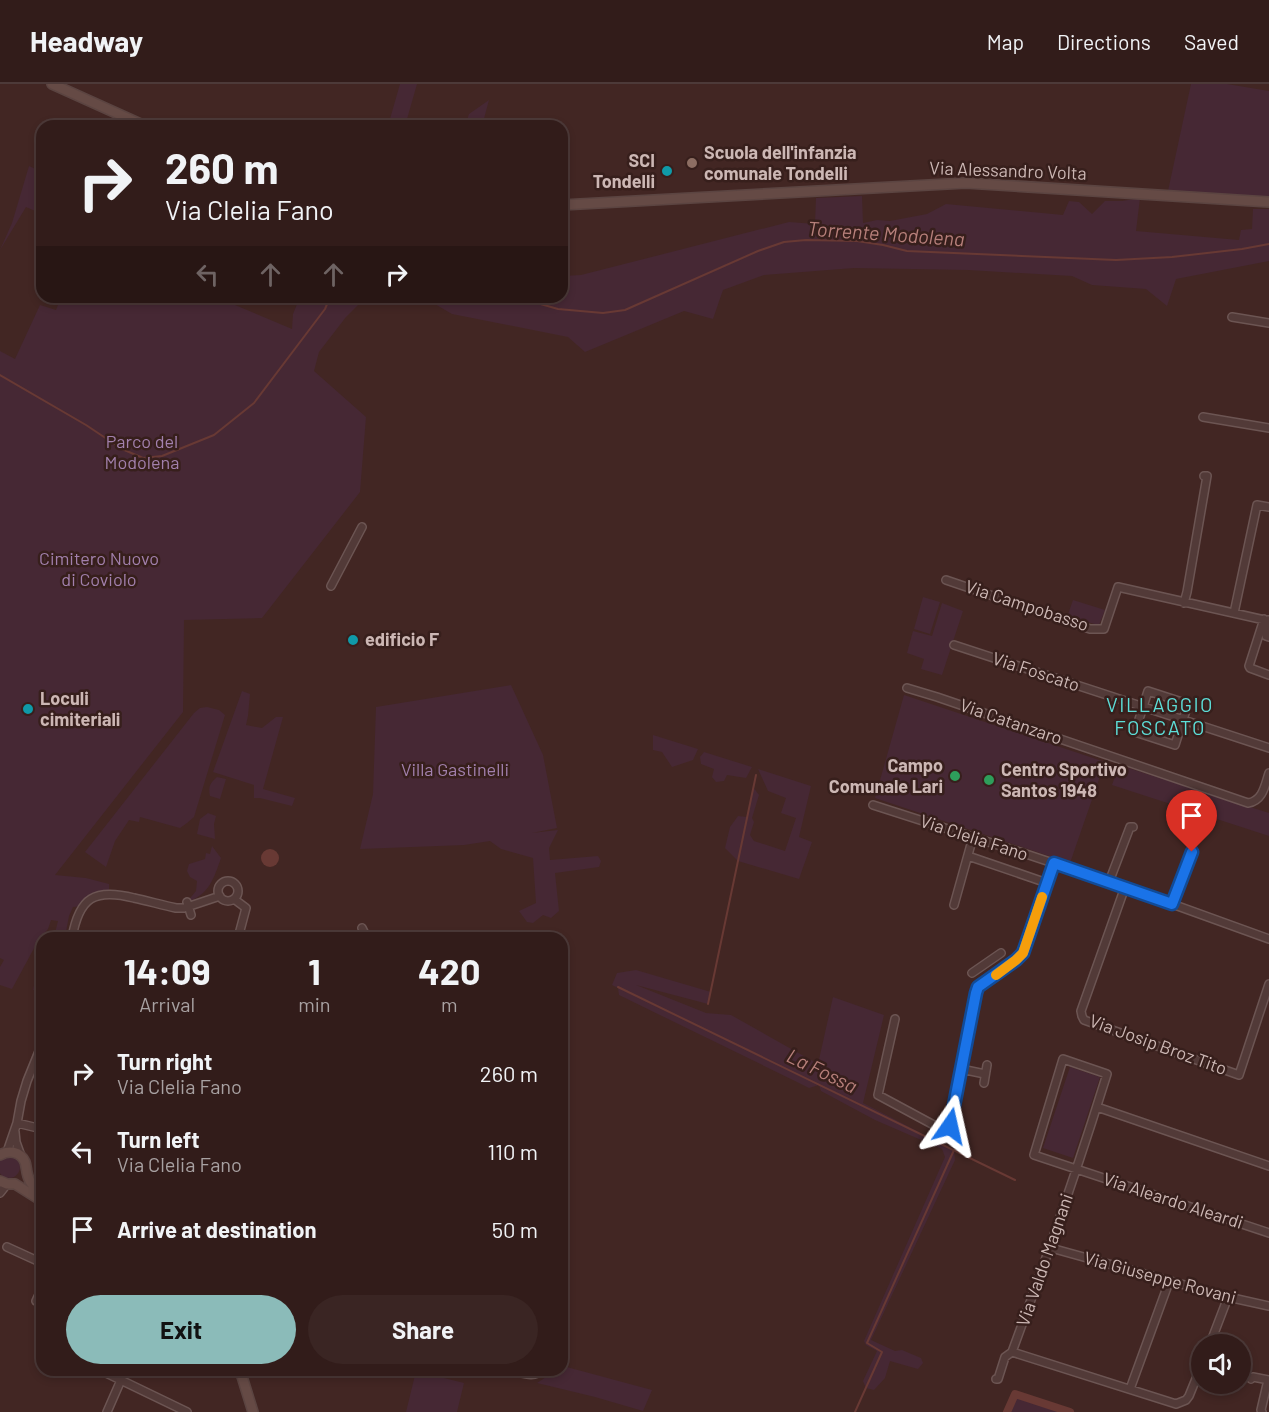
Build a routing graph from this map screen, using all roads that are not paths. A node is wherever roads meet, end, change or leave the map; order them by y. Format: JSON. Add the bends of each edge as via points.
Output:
{"nodes":[{"id":1,"x":52,"y":84,"type":"edge"},
{"id":2,"x":132,"y":120,"type":"edge"},
{"id":3,"x":1269,"y":202,"type":"edge"},
{"id":4,"x":568,"y":205,"type":"edge"},
{"id":5,"x":1232,"y":317,"type":"dead end"},
{"id":6,"x":1269,"y":323,"type":"edge"},
{"id":7,"x":1203,"y":417,"type":"dead end"},
{"id":8,"x":1269,"y":428,"type":"edge"},
{"id":9,"x":1204,"y":476,"type":"dead end"},
{"id":10,"x":1269,"y":507,"type":"edge"},
{"id":11,"x":362,"y":527,"type":"dead end"},
{"id":12,"x":946,"y":580,"type":"dead end"},
{"id":13,"x":331,"y":586,"type":"dead end"},
{"id":14,"x":1184,"y":603,"type":"junction"},
{"id":15,"x":1234,"y":613,"type":"junction"},
{"id":16,"x":1267,"y":620,"type":"edge"},
{"id":17,"x":1265,"y":636,"type":"edge"},
{"id":18,"x":954,"y":645,"type":"dead end"},
{"id":19,"x":1269,"y":675,"type":"edge"},
{"id":20,"x":907,"y":688,"type":"dead end"},
{"id":21,"x":1143,"y":707,"type":"junction"},
{"id":22,"x":1183,"y":720,"type":"junction"},
{"id":23,"x":1269,"y":748,"type":"edge"},
{"id":24,"x":1269,"y":773,"type":"edge"},
{"id":25,"x":873,"y":805,"type":"dead end"},
{"id":26,"x":1133,"y":827,"type":"dead end"},
{"id":27,"x":974,"y":837,"type":"junction"},
{"id":28,"x":1190,"y":852,"type":"dead end"},
{"id":29,"x":968,"y":856,"type":"junction"},
{"id":30,"x":1054,"y":863,"type":"junction"},
{"id":31,"x":1110,"y":882,"type":"junction"},
{"id":32,"x":1047,"y":883,"type":"junction"},
{"id":33,"x":1125,"y":887,"type":"junction"},
{"id":34,"x":220,"y":896,"type":"junction"},
{"id":35,"x":234,"y":899,"type":"junction"},
{"id":36,"x":188,"y":904,"type":"junction"},
{"id":37,"x":954,"y":904,"type":"dead end"},
{"id":38,"x":1172,"y":904,"type":"junction"},
{"id":39,"x":191,"y":915,"type":"dead end"},
{"id":40,"x":362,"y":928,"type":"dead end"},
{"id":41,"x":74,"y":932,"type":"edge"},
{"id":42,"x":240,"y":932,"type":"edge"},
{"id":43,"x":364,"y":932,"type":"edge"},
{"id":44,"x":1269,"y":939,"type":"edge"},
{"id":45,"x":1001,"y":953,"type":"dead end"},
{"id":46,"x":988,"y":962,"type":"junction"},
{"id":47,"x":972,"y":973,"type":"dead end"},
{"id":48,"x":998,"y":974,"type":"junction"},
{"id":49,"x":1269,"y":984,"type":"edge"},
{"id":50,"x":895,"y":1019,"type":"dead end"},
{"id":51,"x":36,"y":1060,"type":"edge"},
{"id":52,"x":987,"y":1065,"type":"dead end"},
{"id":53,"x":961,"y":1069,"type":"junction"},
{"id":54,"x":986,"y":1074,"type":"junction"},
{"id":55,"x":984,"y":1083,"type":"dead end"},
{"id":56,"x":1097,"y":1107,"type":"junction"},
{"id":57,"x":16,"y":1126,"type":"junction"},
{"id":58,"x":36,"y":1128,"type":"edge"},
{"id":59,"x":2,"y":1153,"type":"edge"},
{"id":60,"x":22,"y":1157,"type":"junction"},
{"id":61,"x":1269,"y":1166,"type":"edge"},
{"id":62,"x":1077,"y":1169,"type":"junction"},
{"id":63,"x":26,"y":1170,"type":"junction"},
{"id":64,"x":7,"y":1183,"type":"edge"},
{"id":65,"x":36,"y":1189,"type":"edge"},
{"id":66,"x":0,"y":1193,"type":"edge"},
{"id":67,"x":36,"y":1195,"type":"edge"},
{"id":68,"x":1269,"y":1233,"type":"edge"},
{"id":69,"x":7,"y":1247,"type":"dead end"},
{"id":70,"x":1051,"y":1248,"type":"junction"},
{"id":71,"x":36,"y":1260,"type":"edge"},
{"id":72,"x":1169,"y":1282,"type":"junction"},
{"id":73,"x":1228,"y":1298,"type":"junction"},
{"id":74,"x":1269,"y":1306,"type":"edge"},
{"id":75,"x":1214,"y":1334,"type":"edge"},
{"id":76,"x":1012,"y":1352,"type":"junction"},
{"id":77,"x":114,"y":1376,"type":"edge"},
{"id":78,"x":242,"y":1376,"type":"edge"},
{"id":79,"x":996,"y":1379,"type":"dead end"},
{"id":80,"x":1251,"y":1379,"type":"dead end"},
{"id":81,"x":121,"y":1380,"type":"junction"},
{"id":82,"x":1269,"y":1380,"type":"edge"},
{"id":83,"x":1131,"y":1389,"type":"junction"},
{"id":84,"x":1191,"y":1391,"type":"edge"},
{"id":85,"x":107,"y":1412,"type":"edge"},
{"id":86,"x":187,"y":1412,"type":"edge"},
{"id":87,"x":253,"y":1412,"type":"edge"},
{"id":88,"x":1262,"y":1412,"type":"edge"}],
"edges":[{"from":1,"to":2,"type":"street"},
{"from":3,"to":4,"type":"street","name":"Via Alessandro Volta","via":[[966,183],[746,195],[699,203],[675,199]]},
{"from":5,"to":6,"type":"street"},
{"from":7,"to":8,"type":"street"},
{"from":9,"to":14,"type":"street"},
{"from":10,"to":15,"type":"street","via":[[1257,505]]},
{"from":11,"to":13,"type":"street"},
{"from":12,"to":14,"type":"street","name":"Via Campobasso","via":[[1090,629],[1104,629],[1118,587]]},
{"from":14,"to":15,"type":"street","name":"Via Campobasso"},
{"from":15,"to":16,"type":"street","name":"Via Campobasso"},
{"from":16,"to":17,"type":"street","name":"Via Campobasso"},
{"from":17,"to":19,"type":"street","name":"Via Campobasso","via":[[1249,666]]},
{"from":18,"to":21,"type":"street","name":"Via Foscato"},
{"from":20,"to":24,"type":"street","name":"Via Catanzaro","via":[[1248,803],[1261,796]]},
{"from":21,"to":22,"type":"street","name":"Via Foscato"},
{"from":21,"to":22,"type":"street","via":[[1148,691],[1188,704]]},
{"from":21,"to":22,"type":"street","via":[[1135,732],[1165,742],[1175,745]]},
{"from":22,"to":23,"type":"street","name":"Via Foscato"},
{"from":25,"to":27,"type":"street","name":"Via Clelia Fano"},
{"from":26,"to":31,"type":"street"},
{"from":27,"to":29,"type":"street"},
{"from":27,"to":30,"type":"street","name":"Via Clelia Fano"},
{"from":28,"to":38,"type":"street"},
{"from":29,"to":32,"type":"street"},
{"from":29,"to":37,"type":"street"},
{"from":30,"to":31,"type":"street","name":"Via Clelia Fano"},
{"from":30,"to":32,"type":"street"},
{"from":31,"to":33,"type":"street","name":"Via Clelia Fano"},
{"from":32,"to":48,"type":"street","via":[[1023,953]]},
{"from":33,"to":38,"type":"street","name":"Via Clelia Fano"},
{"from":33,"to":49,"type":"street","name":"Via Josip Broz Tito","via":[[1081,1011],[1084,1020],[1239,1075]]},
{"from":34,"to":35,"type":"street"},
{"from":34,"to":35,"type":"street","via":[[220,886],[230,881],[238,888]]},
{"from":34,"to":36,"type":"street"},
{"from":35,"to":42,"type":"street","via":[[246,908]]},
{"from":36,"to":39,"type":"street"},
{"from":36,"to":41,"type":"street","via":[[176,908],[112,893],[100,894],[90,899],[78,914]]},
{"from":38,"to":44,"type":"street","name":"Via Clelia Fano"},
{"from":40,"to":43,"type":"street"},
{"from":45,"to":46,"type":"street"},
{"from":46,"to":47,"type":"street"},
{"from":46,"to":48,"type":"street"},
{"from":48,"to":53,"type":"street","via":[[978,987]]},
{"from":50,"to":53,"type":"street","via":[[878,1095],[947,1130]]},
{"from":51,"to":57,"type":"street"},
{"from":52,"to":54,"type":"street"},
{"from":53,"to":54,"type":"street"},
{"from":54,"to":55,"type":"street"},
{"from":56,"to":61,"type":"street"},
{"from":56,"to":62,"type":"street","name":"Via Aleardo Aleardi"},
{"from":56,"to":62,"type":"street","name":"Via Aleardo Aleardi","via":[[1107,1074],[1063,1059],[1034,1155]]},
{"from":57,"to":58,"type":"street"},
{"from":57,"to":59,"type":"street"},
{"from":57,"to":60,"type":"street","via":[[16,1142]]},
{"from":59,"to":60,"type":"street"},
{"from":60,"to":63,"type":"street"},
{"from":62,"to":68,"type":"street","name":"Via Aleardo Aleardi"},
{"from":62,"to":70,"type":"street","name":"Via Valdo Magnani"},
{"from":63,"to":64,"type":"street","via":[[22,1179]]},
{"from":63,"to":65,"type":"street"},
{"from":64,"to":66,"type":"street"},
{"from":64,"to":67,"type":"street"},
{"from":69,"to":71,"type":"street"},
{"from":70,"to":72,"type":"street","name":"Via Giuseppe Rovani"},
{"from":70,"to":76,"type":"street","name":"Via Valdo Magnani"},
{"from":72,"to":73,"type":"street","name":"Via Giuseppe Rovani"},
{"from":72,"to":83,"type":"street"},
{"from":73,"to":74,"type":"street","name":"Via Giuseppe Rovani"},
{"from":73,"to":75,"type":"street"},
{"from":76,"to":79,"type":"street","name":"Via Valdo Magnani","via":[[1005,1357]]},
{"from":76,"to":83,"type":"street"},
{"from":77,"to":81,"type":"street"},
{"from":78,"to":87,"type":"street"},
{"from":80,"to":82,"type":"street"},
{"from":81,"to":85,"type":"street"},
{"from":81,"to":86,"type":"street"},
{"from":82,"to":88,"type":"street"},
{"from":83,"to":84,"type":"street","via":[[1172,1404],[1181,1403]]}]}
